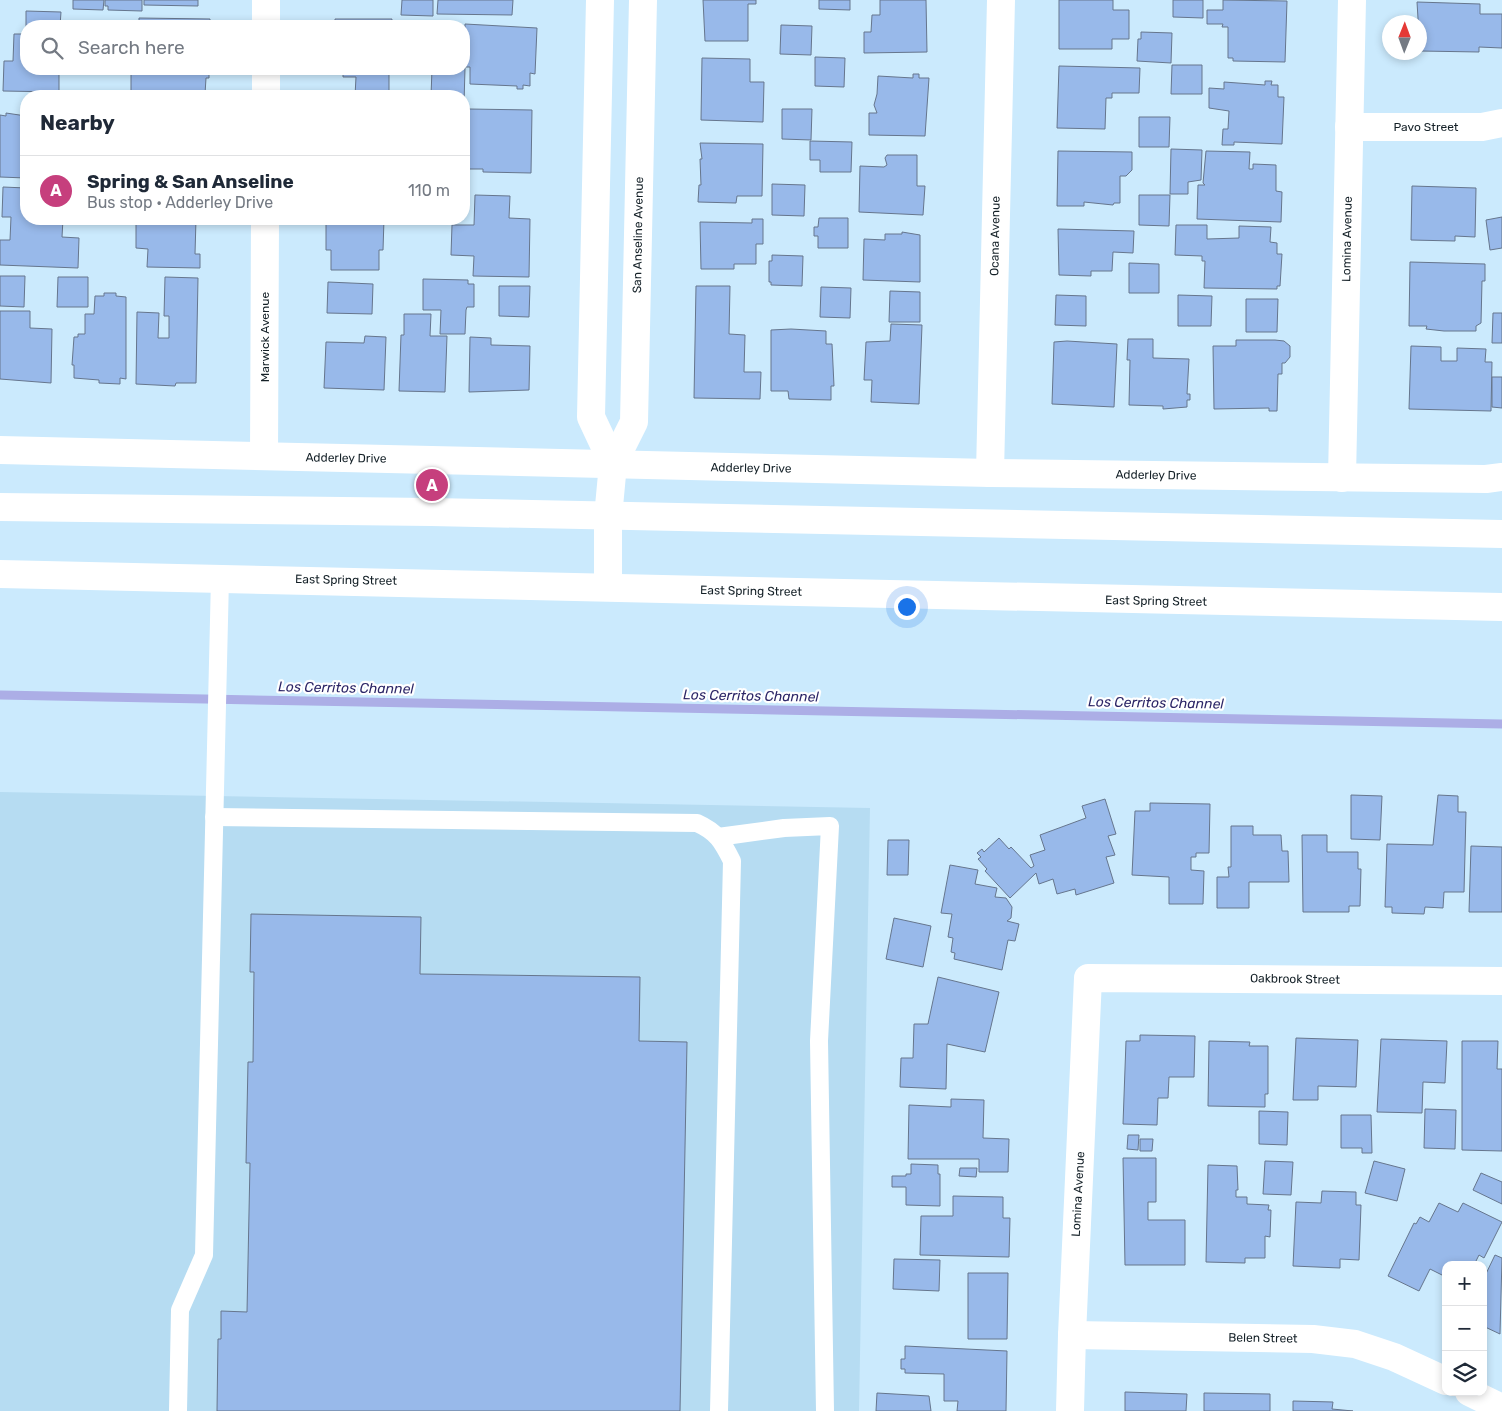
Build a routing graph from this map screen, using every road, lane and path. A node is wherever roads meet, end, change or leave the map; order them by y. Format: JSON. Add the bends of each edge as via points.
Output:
{"nodes":[{"id":1,"x":266,"y":0,"type":"edge"},
{"id":2,"x":600,"y":0,"type":"edge"},
{"id":3,"x":644,"y":0,"type":"edge"},
{"id":4,"x":1001,"y":0,"type":"edge"},
{"id":5,"x":1352,"y":0,"type":"edge"},
{"id":6,"x":266,"y":20,"type":"edge"},
{"id":7,"x":266,"y":75,"type":"edge"},
{"id":8,"x":266,"y":90,"type":"edge"},
{"id":9,"x":1502,"y":123,"type":"edge"},
{"id":10,"x":1349,"y":127,"type":"junction"},
{"id":11,"x":265,"y":225,"type":"edge"},
{"id":12,"x":0,"y":450,"type":"edge"},
{"id":13,"x":264,"y":456,"type":"junction"},
{"id":14,"x":613,"y":464,"type":"junction"},
{"id":15,"x":990,"y":473,"type":"junction"},
{"id":16,"x":1502,"y":477,"type":"edge"},
{"id":17,"x":1342,"y":478,"type":"junction"},
{"id":18,"x":0,"y":507,"type":"edge"},
{"id":19,"x":608,"y":517,"type":"junction"},
{"id":20,"x":1502,"y":534,"type":"edge"},
{"id":21,"x":0,"y":574,"type":"edge"},
{"id":22,"x":220,"y":578,"type":"junction"},
{"id":23,"x":608,"y":587,"type":"junction"},
{"id":24,"x":1502,"y":607,"type":"edge"},
{"id":25,"x":214,"y":817,"type":"junction"},
{"id":26,"x":718,"y":837,"type":"junction"},
{"id":27,"x":1088,"y":978,"type":"joint"},
{"id":28,"x":1502,"y":981,"type":"edge"},
{"id":29,"x":1072,"y":1335,"type":"junction"},
{"id":30,"x":1442,"y":1379,"type":"edge"},
{"id":31,"x":1477,"y":1396,"type":"edge"},
{"id":32,"x":1502,"y":1408,"type":"edge"},
{"id":33,"x":178,"y":1411,"type":"edge"},
{"id":34,"x":719,"y":1411,"type":"edge"},
{"id":35,"x":825,"y":1411,"type":"edge"},
{"id":36,"x":1070,"y":1411,"type":"edge"}],
"edges":[{"from":1,"to":6,"type":"street"},
{"from":2,"to":14,"type":"street","via":[[591,417]]},
{"from":3,"to":14,"type":"street","name":"San Anseline Avenue","via":[[634,422]]},
{"from":4,"to":15,"type":"street","name":"Ocana Avenue"},
{"from":5,"to":10,"type":"street","name":"Lomina Avenue"},
{"from":7,"to":8,"type":"street"},
{"from":9,"to":10,"type":"street","name":"Pavo Street","via":[[1482,127]]},
{"from":10,"to":17,"type":"street","name":"Lomina Avenue"},
{"from":11,"to":13,"type":"street","name":"Marwick Avenue"},
{"from":12,"to":13,"type":"street","name":"Adderley Drive"},
{"from":13,"to":14,"type":"street","name":"Adderley Drive"},
{"from":14,"to":15,"type":"street","name":"Adderley Drive"},
{"from":14,"to":19,"type":"street","name":"San Anseline Avenue"},
{"from":15,"to":17,"type":"street","name":"Adderley Drive"},
{"from":16,"to":17,"type":"street","name":"Adderley Drive"},
{"from":18,"to":19,"type":"street"},
{"from":19,"to":20,"type":"street"},
{"from":19,"to":23,"type":"street","name":"San Anseline Avenue"},
{"from":21,"to":22,"type":"street","name":"East Spring Street"},
{"from":22,"to":23,"type":"street","name":"East Spring Street"},
{"from":22,"to":25,"type":"lane"},
{"from":23,"to":24,"type":"street","name":"East Spring Street"},
{"from":25,"to":26,"type":"lane","via":[[697,823]]},
{"from":25,"to":33,"type":"lane","via":[[204,1255],[180,1310]]},
{"from":26,"to":34,"type":"lane","via":[[732,861]]},
{"from":26,"to":35,"type":"lane","via":[[784,828],[830,826],[819,1041]]},
{"from":27,"to":28,"type":"street","name":"Oakbrook Street"},
{"from":27,"to":29,"type":"street","name":"Lomina Avenue"},
{"from":29,"to":30,"type":"street","name":"Belen Street","via":[[1313,1338],[1355,1344],[1394,1357]]},
{"from":29,"to":36,"type":"street","name":"Lomina Avenue"},
{"from":31,"to":32,"type":"street"}]}
